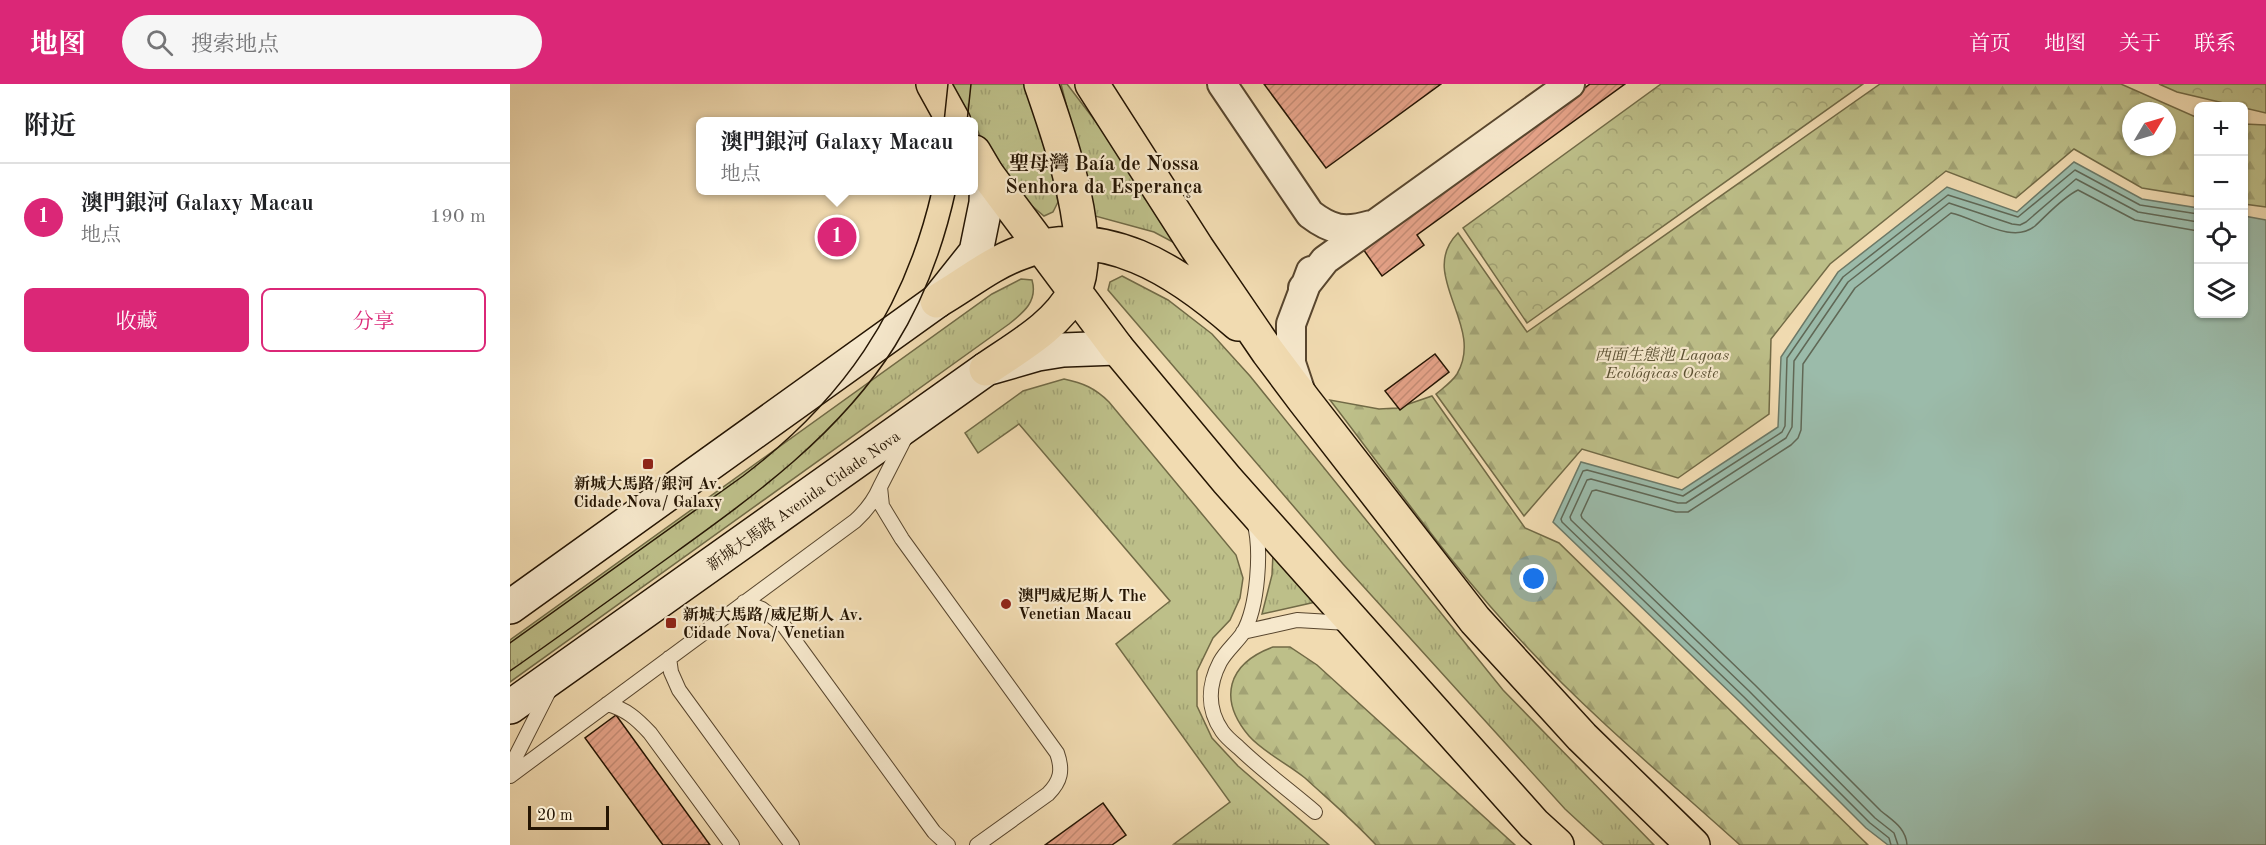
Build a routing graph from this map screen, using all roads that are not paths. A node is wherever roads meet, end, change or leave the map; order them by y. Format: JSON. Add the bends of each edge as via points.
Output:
{"nodes":[{"id":1,"x":933,"y":84,"type":"edge"},
{"id":2,"x":1041,"y":84,"type":"edge"},
{"id":3,"x":1092,"y":84,"type":"edge"},
{"id":4,"x":1222,"y":84,"type":"edge"},
{"id":5,"x":1570,"y":84,"type":"edge"},
{"id":6,"x":951,"y":117,"type":"edge"},
{"id":7,"x":980,"y":163,"type":"edge"},
{"id":8,"x":1310,"y":214,"type":"junction"},
{"id":9,"x":1371,"y":225,"type":"junction"},
{"id":10,"x":1082,"y":242,"type":"junction"},
{"id":11,"x":1041,"y":247,"type":"junction"},
{"id":12,"x":1304,"y":288,"type":"junction"},
{"id":13,"x":1074,"y":292,"type":"junction"},
{"id":14,"x":937,"y":301,"type":"junction"},
{"id":15,"x":1117,"y":348,"type":"junction"},
{"id":16,"x":1268,"y":352,"type":"junction"},
{"id":17,"x":986,"y":369,"type":"junction"},
{"id":18,"x":1304,"y":400,"type":"junction"},
{"id":19,"x":914,"y":421,"type":"junction"},
{"id":20,"x":880,"y":487,"type":"junction"},
{"id":21,"x":1248,"y":502,"type":"junction"},
{"id":22,"x":744,"y":602,"type":"junction"},
{"id":23,"x":510,"y":607,"type":"edge"},
{"id":24,"x":1353,"y":623,"type":"junction"},
{"id":25,"x":1243,"y":632,"type":"junction"},
{"id":26,"x":669,"y":658,"type":"junction"},
{"id":27,"x":558,"y":674,"type":"junction"},
{"id":28,"x":607,"y":704,"type":"junction"},
{"id":29,"x":510,"y":708,"type":"edge"},
{"id":30,"x":510,"y":768,"type":"edge"},
{"id":31,"x":510,"y":776,"type":"edge"},
{"id":32,"x":1315,"y":812,"type":"dead end"},
{"id":33,"x":732,"y":845,"type":"edge"},
{"id":34,"x":792,"y":845,"type":"edge"},
{"id":35,"x":948,"y":845,"type":"edge"},
{"id":36,"x":977,"y":845,"type":"edge"},
{"id":37,"x":1557,"y":845,"type":"edge"},
{"id":38,"x":1694,"y":845,"type":"edge"}],
"edges":[{"from":1,"to":6,"type":"main road"},
{"from":2,"to":10,"type":"main road","via":[[1070,178]]},
{"from":3,"to":16,"type":"main road"},
{"from":4,"to":8,"type":"street"},
{"from":5,"to":9,"type":"street"},
{"from":7,"to":11,"type":"main road"},
{"from":7,"to":14,"type":"main road","via":[[986,203],[976,252]]},
{"from":8,"to":9,"type":"street","via":[[1339,230]]},
{"from":8,"to":12,"type":"street","via":[[1316,238],[1314,263]]},
{"from":9,"to":12,"type":"street","via":[[1325,260]]},
{"from":10,"to":11,"type":"main road"},
{"from":10,"to":13,"type":"main road","via":[[1081,275]]},
{"from":10,"to":16,"type":"main road","via":[[1114,247],[1168,273],[1227,315]]},
{"from":11,"to":13,"type":"main road"},
{"from":11,"to":14,"type":"main road","via":[[993,265]]},
{"from":12,"to":18,"type":"street","via":[[1291,324],[1291,363]]},
{"from":13,"to":15,"type":"main road"},
{"from":13,"to":17,"type":"main road","via":[[1052,321]]},
{"from":14,"to":23,"type":"main road"},
{"from":15,"to":17,"type":"main road","name":"新城大馬路 Avenida Cidade Nova","via":[[1038,354]]},
{"from":15,"to":21,"type":"main road"},
{"from":16,"to":18,"type":"main road"},
{"from":17,"to":19,"type":"main road","name":"新城大馬路 Avenida Cidade Nova"},
{"from":18,"to":38,"type":"main road","via":[[1475,620],[1582,737]]},
{"from":19,"to":20,"type":"lane"},
{"from":19,"to":27,"type":"main road","name":"新城大馬路 Avenida Cidade Nova"},
{"from":20,"to":22,"type":"lane","via":[[875,499],[855,521]]},
{"from":20,"to":36,"type":"lane","via":[[882,506],[890,522],[1057,753],[1060,763],[1057,785],[1048,794]]},
{"from":21,"to":24,"type":"main road"},
{"from":21,"to":25,"type":"lane","via":[[1257,531],[1257,578]]},
{"from":22,"to":26,"type":"lane"},
{"from":22,"to":35,"type":"lane","via":[[762,609],[784,626],[934,832]]},
{"from":24,"to":25,"type":"lane","via":[[1297,620]]},
{"from":24,"to":37,"type":"main road"},
{"from":25,"to":32,"type":"lane","via":[[1220,662],[1210,692],[1211,709],[1222,732]]},
{"from":26,"to":28,"type":"lane"},
{"from":26,"to":34,"type":"lane","via":[[678,690]]},
{"from":27,"to":29,"type":"main road","name":"新城大馬路 Avenida Cidade Nova"},
{"from":27,"to":30,"type":"lane"},
{"from":28,"to":31,"type":"lane"},
{"from":28,"to":33,"type":"lane","via":[[620,707],[650,733]]}]}
